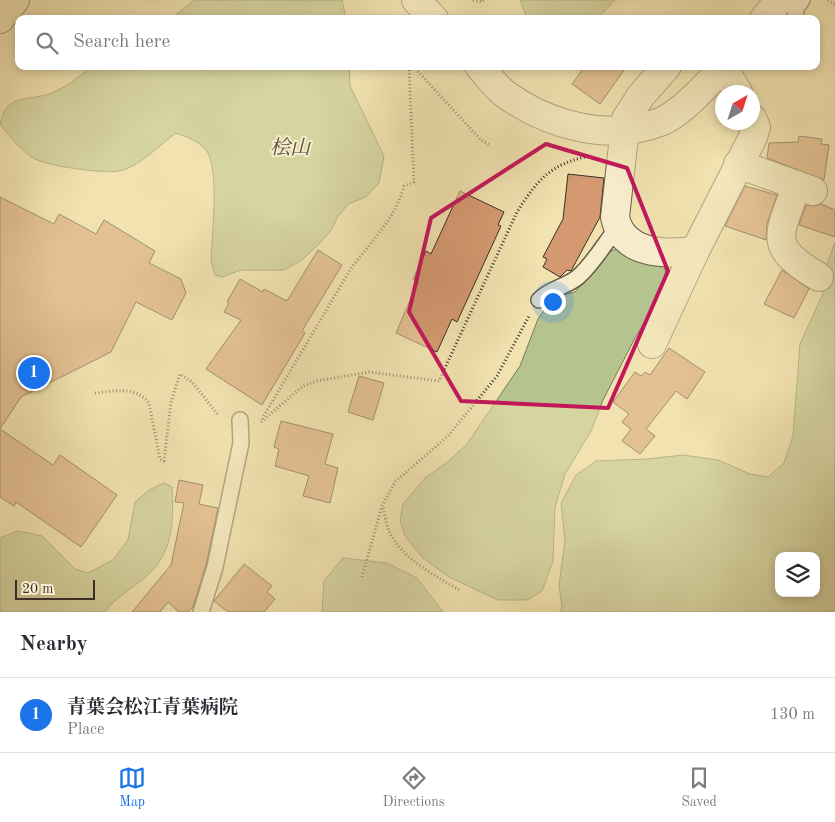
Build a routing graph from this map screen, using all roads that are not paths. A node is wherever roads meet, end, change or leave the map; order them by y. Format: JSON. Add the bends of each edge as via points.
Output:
{"nodes":[{"id":1,"x":15,"y":0,"type":"edge"},
{"id":2,"x":416,"y":0,"type":"edge"},
{"id":3,"x":779,"y":0,"type":"edge"},
{"id":4,"x":802,"y":0,"type":"edge"},
{"id":5,"x":430,"y":15,"type":"edge"},
{"id":6,"x":767,"y":15,"type":"edge"},
{"id":7,"x":796,"y":15,"type":"edge"},
{"id":8,"x":0,"y":19,"type":"edge"},
{"id":9,"x":482,"y":70,"type":"edge"},
{"id":10,"x":664,"y":70,"type":"edge"},
{"id":11,"x":719,"y":70,"type":"edge"},
{"id":12,"x":724,"y":70,"type":"edge"},
{"id":13,"x":734,"y":85,"type":"edge"},
{"id":14,"x":755,"y":130,"type":"edge"},
{"id":15,"x":622,"y":142,"type":"junction"},
{"id":16,"x":738,"y":164,"type":"junction"},
{"id":17,"x":617,"y":228,"type":"junction"},
{"id":18,"x":694,"y":251,"type":"junction"},
{"id":19,"x":819,"y":277,"type":"dead end"},
{"id":20,"x":539,"y":300,"type":"road end"},
{"id":21,"x":652,"y":344,"type":"dead end"},
{"id":22,"x":240,"y":420,"type":"dead end"},
{"id":23,"x":200,"y":612,"type":"edge"}],
"edges":[{"from":1,"to":8,"type":"highway"},
{"from":2,"to":5,"type":"street"},
{"from":3,"to":6,"type":"street"},
{"from":4,"to":7,"type":"lane"},
{"from":9,"to":15,"type":"street","via":[[504,93],[545,118]]},
{"from":10,"to":15,"type":"street","via":[[626,119]]},
{"from":11,"to":15,"type":"street","via":[[686,104]]},
{"from":12,"to":13,"type":"street"},
{"from":14,"to":16,"type":"street"},
{"from":15,"to":17,"type":"street","via":[[614,217]]},
{"from":16,"to":18,"type":"street"},
{"from":16,"to":19,"type":"street","via":[[805,188],[780,236],[784,249],[795,263]]},
{"from":17,"to":18,"type":"street","via":[[622,237],[653,252]]},
{"from":17,"to":20,"type":"lane","via":[[580,275],[571,283],[548,291]]},
{"from":18,"to":21,"type":"street"},
{"from":22,"to":23,"type":"lane","via":[[241,444],[215,567]]}]}
